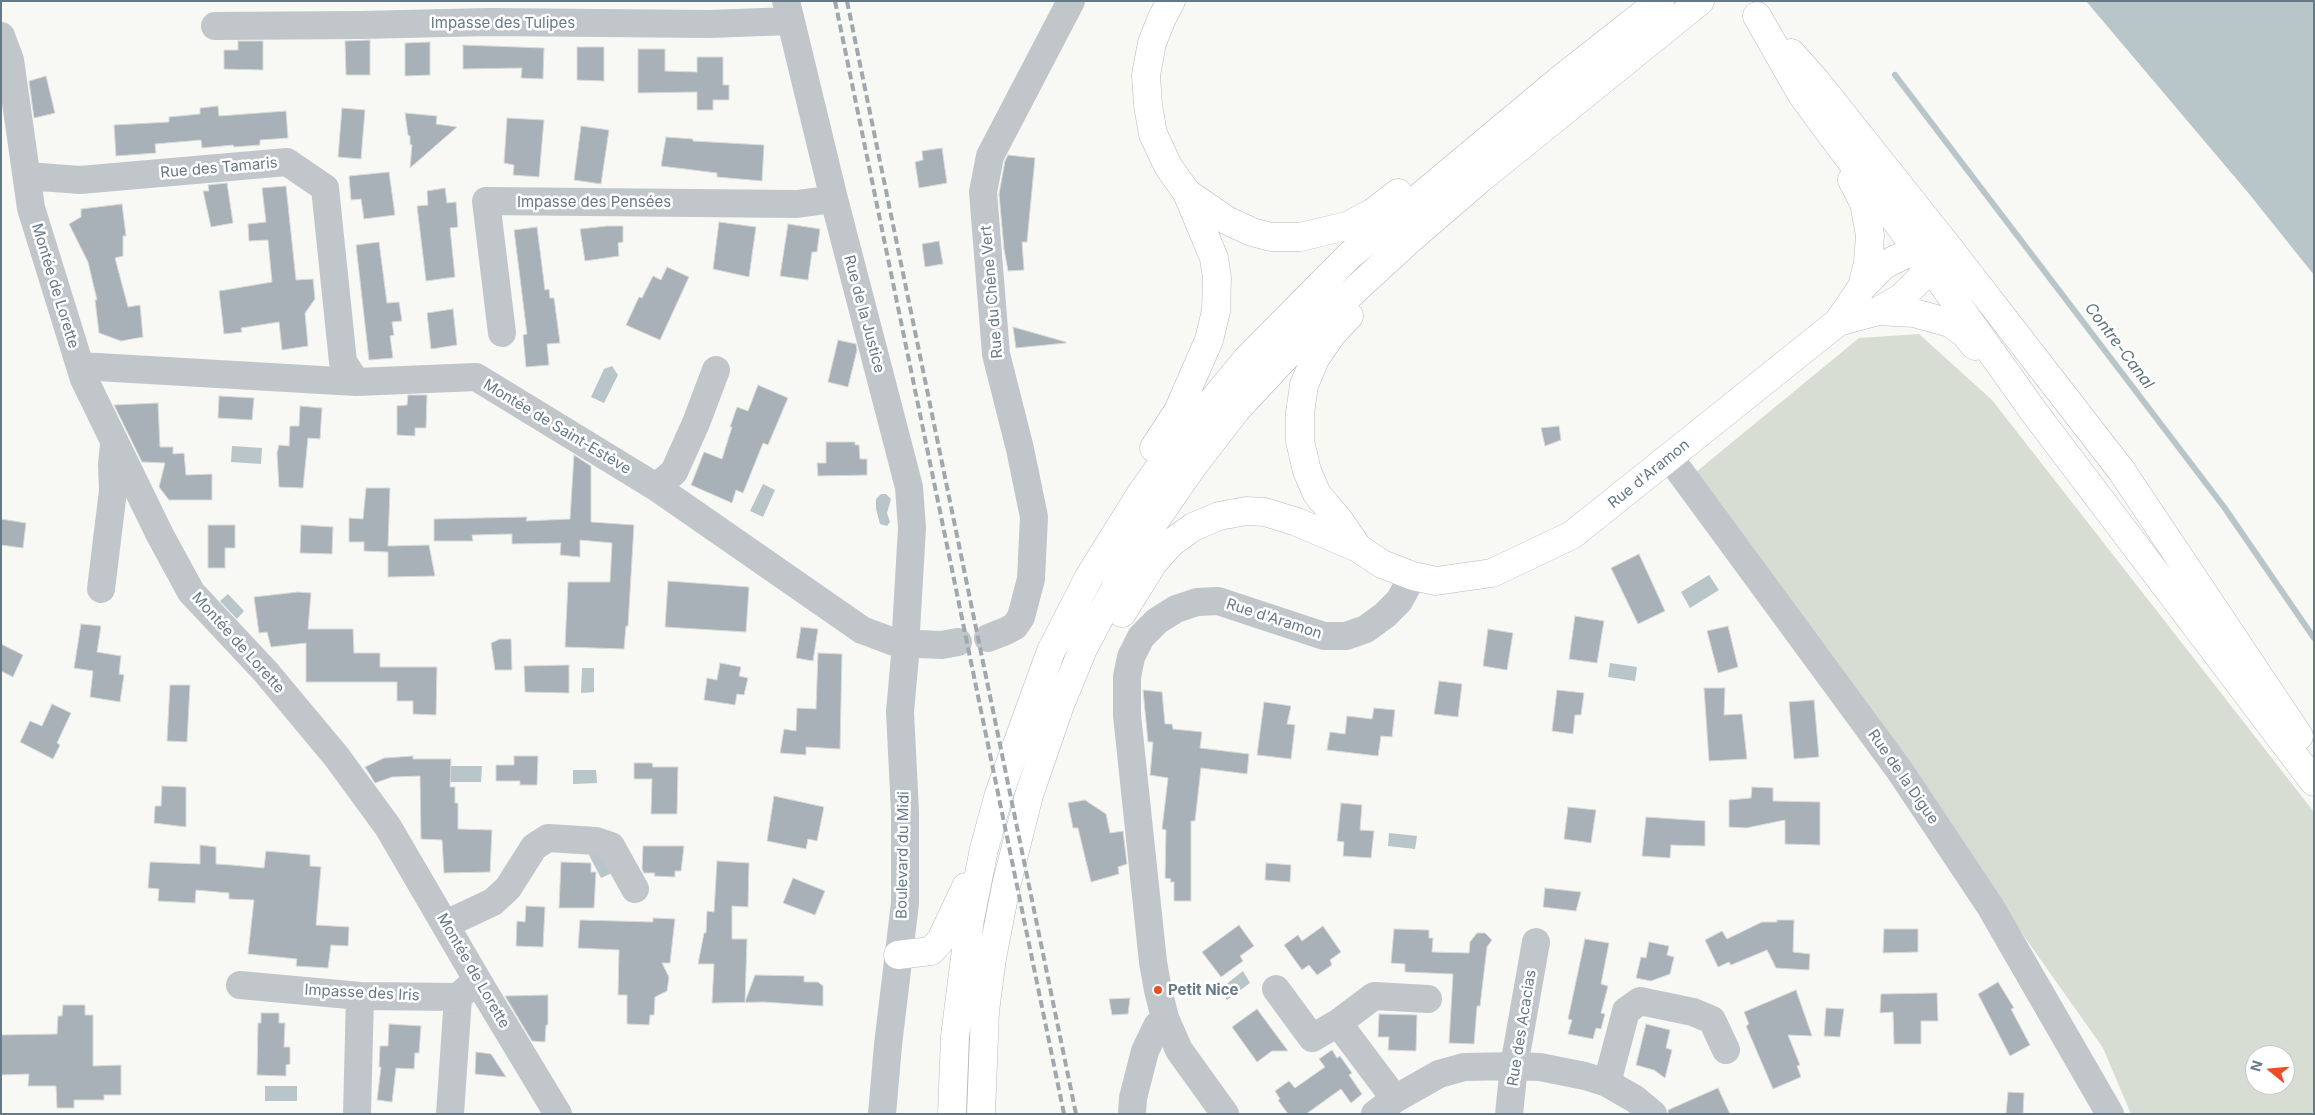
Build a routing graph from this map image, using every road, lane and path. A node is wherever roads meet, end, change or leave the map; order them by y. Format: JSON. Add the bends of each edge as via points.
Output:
{"nodes":[{"id":1,"x":1071,"y":1,"type":"edge"},
{"id":2,"x":1171,"y":1,"type":"edge"},
{"id":3,"x":1660,"y":1,"type":"edge"},
{"id":4,"x":1698,"y":3,"type":"edge"},
{"id":5,"x":1751,"y":8,"type":"edge"},
{"id":6,"x":788,"y":11,"type":"edge"},
{"id":7,"x":215,"y":26,"type":"dead end"},
{"id":8,"x":1,"y":36,"type":"edge"},
{"id":9,"x":1562,"y":78,"type":"junction"},
{"id":10,"x":1583,"y":96,"type":"junction"},
{"id":11,"x":1827,"y":129,"type":"junction"},
{"id":12,"x":27,"y":176,"type":"junction"},
{"id":13,"x":1187,"y":194,"type":"junction"},
{"id":14,"x":834,"y":199,"type":"junction"},
{"id":15,"x":1945,"y":243,"type":"junction"},
{"id":16,"x":1924,"y":258,"type":"junction"},
{"id":17,"x":1862,"y":286,"type":"junction"},
{"id":18,"x":1878,"y":312,"type":"junction"},
{"id":19,"x":1838,"y":322,"type":"junction"},
{"id":20,"x":502,"y":333,"type":"dead end"},
{"id":21,"x":80,"y":366,"type":"junction"},
{"id":22,"x":716,"y":370,"type":"dead end"},
{"id":23,"x":356,"y":382,"type":"junction"},
{"id":24,"x":2034,"y":412,"type":"junction"},
{"id":25,"x":114,"y":442,"type":"junction"},
{"id":26,"x":1670,"y":458,"type":"junction"},
{"id":27,"x":656,"y":487,"type":"junction"},
{"id":28,"x":1111,"y":540,"type":"junction"},
{"id":29,"x":1358,"y":548,"type":"junction"},
{"id":30,"x":1413,"y":576,"type":"junction"},
{"id":31,"x":101,"y":589,"type":"dead end"},
{"id":32,"x":988,"y":638,"type":"dead end"},
{"id":33,"x":958,"y":642,"type":"dead end"},
{"id":34,"x":906,"y":643,"type":"junction"},
{"id":35,"x":1041,"y":758,"type":"junction"},
{"id":36,"x":2314,"y":758,"type":"edge"},
{"id":37,"x":2314,"y":782,"type":"edge"},
{"id":38,"x":984,"y":849,"type":"junction"},
{"id":39,"x":635,"y":889,"type":"dead end"},
{"id":40,"x":446,"y":924,"type":"junction"},
{"id":41,"x":1536,"y":942,"type":"dead end"},
{"id":42,"x":898,"y":955,"type":"junction"},
{"id":43,"x":240,"y":985,"type":"dead end"},
{"id":44,"x":468,"y":989,"type":"junction"},
{"id":45,"x":1276,"y":989,"type":"dead end"},
{"id":46,"x":360,"y":996,"type":"junction"},
{"id":47,"x":1428,"y":999,"type":"dead end"},
{"id":48,"x":1165,"y":1018,"type":"junction"},
{"id":49,"x":1338,"y":1023,"type":"junction"},
{"id":50,"x":1726,"y":1050,"type":"dead end"},
{"id":51,"x":1514,"y":1066,"type":"junction"},
{"id":52,"x":1607,"y":1083,"type":"junction"},
{"id":53,"x":1385,"y":1106,"type":"edge"},
{"id":54,"x":357,"y":1114,"type":"edge"},
{"id":55,"x":450,"y":1114,"type":"edge"},
{"id":56,"x":558,"y":1114,"type":"edge"},
{"id":57,"x":882,"y":1114,"type":"edge"},
{"id":58,"x":952,"y":1114,"type":"edge"},
{"id":59,"x":980,"y":1114,"type":"edge"},
{"id":60,"x":1132,"y":1114,"type":"edge"},
{"id":61,"x":1225,"y":1114,"type":"edge"},
{"id":62,"x":1509,"y":1114,"type":"edge"},
{"id":63,"x":1652,"y":1114,"type":"edge"},
{"id":64,"x":2110,"y":1114,"type":"edge"}],
"edges":[{"from":1,"to":32,"type":"street","name":"Rue du Chêne Vert","via":[[990,156],[983,192],[996,354],[1034,517],[1031,578],[1021,617],[1006,632]]},
{"from":2,"to":13,"type":"main road","via":[[1152,44],[1146,75],[1148,105],[1153,134],[1168,166]]},
{"from":3,"to":9,"type":"main road"},
{"from":4,"to":10,"type":"main road"},
{"from":5,"to":11,"type":"main road","via":[[1802,95]]},
{"from":5,"to":15,"type":"main road","via":[[1816,81]]},
{"from":6,"to":7,"type":"street","name":"Impasse des Tulipes","via":[[709,24],[489,22]]},
{"from":6,"to":14,"type":"street","name":"Rue de la Justice"},
{"from":8,"to":12,"type":"street","name":"Montée de Lorette","via":[[10,60]]},
{"from":9,"to":13,"type":"main road","via":[[1372,214],[1347,226],[1300,237],[1272,237],[1228,221]]},
{"from":9,"to":28,"type":"main road","via":[[1349,256],[1254,352],[1173,449]]},
{"from":10,"to":29,"type":"main road","via":[[1352,313],[1315,359],[1304,385],[1300,414],[1300,441],[1306,470],[1317,494]]},
{"from":10,"to":35,"type":"main road","via":[[1407,242],[1305,336],[1237,409],[1152,525],[1119,581],[1083,649]]},
{"from":11,"to":16,"type":"main road"},
{"from":11,"to":17,"type":"main road","name":"Rue d'Aramon","via":[[1864,203],[1870,235]]},
{"from":12,"to":21,"type":"street","name":"Montée de Lorette","via":[[31,208]]},
{"from":12,"to":23,"type":"street","name":"Rue des Tamaris","via":[[80,180],[287,162],[326,188],[343,362]]},
{"from":13,"to":28,"type":"main road","via":[[1214,258],[1216,311],[1209,340],[1178,411],[1136,478]]},
{"from":14,"to":20,"type":"street","name":"Impasse des Pensées","via":[[797,204],[486,201]]},
{"from":14,"to":34,"type":"street","name":"Rue de la Justice","via":[[909,487],[912,528]]},
{"from":15,"to":16,"type":"main road","name":"Rue d'Aramon"},
{"from":15,"to":36,"type":"main road","via":[[2122,470]]},
{"from":16,"to":17,"type":"main road","name":"Rue d'Aramon","via":[[1904,255],[1884,265]]},
{"from":16,"to":18,"type":"main road","name":"Rue d'Aramon","via":[[1919,280],[1901,298]]},
{"from":16,"to":24,"type":"main road"},
{"from":17,"to":19,"type":"main road","name":"Rue d'Aramon"},
{"from":18,"to":19,"type":"main road","name":"Rue d'Aramon"},
{"from":18,"to":24,"type":"main road","name":"Rue d'Aramon","via":[[1914,314],[1950,323],[1964,333]]},
{"from":19,"to":26,"type":"main road","name":"Rue d'Aramon"},
{"from":21,"to":23,"type":"street","name":"Montée de Saint-Estève"},
{"from":21,"to":25,"type":"street","name":"Montée de Lorette"},
{"from":22,"to":27,"type":"street","via":[[674,472]]},
{"from":23,"to":27,"type":"street","name":"Montée de Saint-Estève","via":[[476,377]]},
{"from":24,"to":37,"type":"main road"},
{"from":25,"to":31,"type":"street","via":[[113,491]]},
{"from":25,"to":40,"type":"street","name":"Montée de Lorette","via":[[191,592],[265,671],[336,756],[388,827]]},
{"from":26,"to":30,"type":"main road","name":"Rue d'Aramon","via":[[1572,535],[1492,573],[1436,581]]},
{"from":26,"to":64,"type":"street","name":"Rue de la Digue","via":[[1900,771],[1990,906]]},
{"from":27,"to":34,"type":"street","name":"Montée de Saint-Estève","via":[[862,630]]},
{"from":28,"to":38,"type":"main road","via":[[1088,577],[1051,651],[999,794]]},
{"from":29,"to":30,"type":"main road","via":[[1382,564]]},
{"from":29,"to":35,"type":"main road","via":[[1265,512],[1246,511],[1219,516],[1193,527],[1171,543],[1132,594]]},
{"from":30,"to":48,"type":"street","name":"Rue d'Aramon","via":[[1399,601],[1385,615],[1366,629],[1346,636],[1324,636],[1218,601],[1197,602],[1176,609],[1140,637],[1128,670],[1128,715],[1153,962]]},
{"from":33,"to":34,"type":"street","via":[[942,645]]},
{"from":34,"to":42,"type":"street","name":"Boulevard du Midi","via":[[900,712],[905,903]]},
{"from":35,"to":59,"type":"main road","via":[[1006,886],[992,958],[985,1011]]},
{"from":38,"to":42,"type":"main road","via":[[941,940],[930,951]]},
{"from":38,"to":58,"type":"main road","via":[[970,919],[954,1036]]},
{"from":39,"to":40,"type":"street","via":[[611,846],[548,838],[534,847],[508,888],[493,902]]},
{"from":40,"to":44,"type":"street","name":"Montée de Lorette"},
{"from":41,"to":51,"type":"street","name":"Rue des Acacias"},
{"from":42,"to":57,"type":"street","name":"Boulevard du Midi"},
{"from":43,"to":46,"type":"street","name":"Impasse des Iris"},
{"from":44,"to":46,"type":"street","name":"Impasse des Iris"},
{"from":44,"to":55,"type":"street"},
{"from":44,"to":56,"type":"street","name":"Montée de Lorette"},
{"from":45,"to":49,"type":"street","via":[[1312,1038]]},
{"from":46,"to":54,"type":"street"},
{"from":47,"to":49,"type":"street","via":[[1374,996]]},
{"from":48,"to":60,"type":"street","via":[[1157,1026],[1145,1051]]},
{"from":48,"to":61,"type":"street","name":"Rue d'Aramon","via":[[1179,1050]]},
{"from":49,"to":53,"type":"street"},
{"from":50,"to":52,"type":"street","via":[[1712,1020],[1693,1012],[1640,1001],[1626,1011]]},
{"from":51,"to":52,"type":"street","via":[[1540,1067]]},
{"from":51,"to":53,"type":"street","via":[[1464,1067],[1439,1074]]},
{"from":51,"to":62,"type":"street","name":"Rue des Acacias"},
{"from":52,"to":63,"type":"street"}]}
